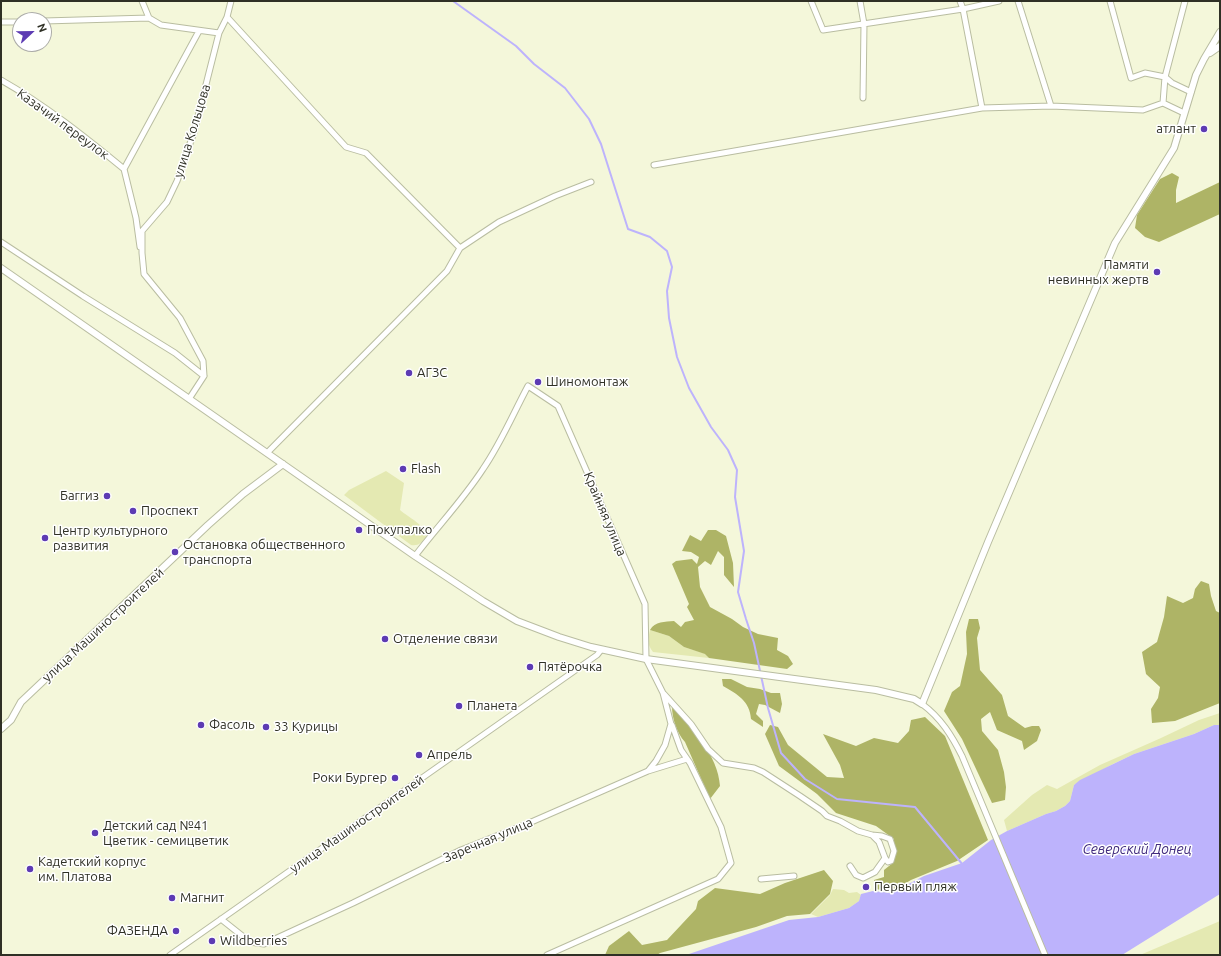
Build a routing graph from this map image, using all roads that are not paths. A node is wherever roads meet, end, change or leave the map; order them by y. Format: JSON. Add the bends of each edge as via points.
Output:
{"nodes":[{"id":1,"x":142,"y":1,"type":"edge"},
{"id":2,"x":231,"y":1,"type":"edge"},
{"id":3,"x":811,"y":1,"type":"edge"},
{"id":4,"x":860,"y":1,"type":"edge"},
{"id":5,"x":960,"y":1,"type":"edge"},
{"id":6,"x":1000,"y":1,"type":"edge"},
{"id":7,"x":1018,"y":1,"type":"edge"},
{"id":8,"x":1110,"y":1,"type":"edge"},
{"id":9,"x":1185,"y":1,"type":"edge"},
{"id":10,"x":963,"y":9,"type":"junction"},
{"id":11,"x":227,"y":17,"type":"junction"},
{"id":12,"x":149,"y":18,"type":"junction"},
{"id":13,"x":52,"y":21,"type":"edge"},
{"id":14,"x":1,"y":22,"type":"edge"},
{"id":15,"x":12,"y":22,"type":"edge"},
{"id":16,"x":864,"y":24,"type":"junction"},
{"id":17,"x":199,"y":31,"type":"junction"},
{"id":18,"x":1220,"y":32,"type":"edge"},
{"id":19,"x":219,"y":33,"type":"junction"},
{"id":20,"x":1220,"y":46,"type":"edge"},
{"id":21,"x":1204,"y":58,"type":"junction"},
{"id":22,"x":1165,"y":77,"type":"junction"},
{"id":23,"x":1,"y":80,"type":"edge"},
{"id":24,"x":1191,"y":92,"type":"junction"},
{"id":25,"x":863,"y":98,"type":"dead end"},
{"id":26,"x":1162,"y":103,"type":"junction"},
{"id":27,"x":1051,"y":106,"type":"junction"},
{"id":28,"x":982,"y":108,"type":"junction"},
{"id":29,"x":1184,"y":113,"type":"junction"},
{"id":30,"x":654,"y":165,"type":"dead end"},
{"id":31,"x":124,"y":169,"type":"junction"},
{"id":32,"x":591,"y":182,"type":"dead end"},
{"id":33,"x":1,"y":242,"type":"edge"},
{"id":34,"x":460,"y":248,"type":"junction"},
{"id":35,"x":142,"y":253,"type":"junction"},
{"id":36,"x":1,"y":268,"type":"edge"},
{"id":37,"x":204,"y":376,"type":"junction"},
{"id":38,"x":189,"y":399,"type":"junction"},
{"id":39,"x":267,"y":453,"type":"junction"},
{"id":40,"x":283,"y":464,"type":"junction"},
{"id":41,"x":415,"y":556,"type":"junction"},
{"id":42,"x":601,"y":650,"type":"junction"},
{"id":43,"x":646,"y":659,"type":"junction"},
{"id":44,"x":663,"y":693,"type":"junction"},
{"id":45,"x":922,"y":704,"type":"junction"},
{"id":46,"x":671,"y":724,"type":"junction"},
{"id":47,"x":1,"y":729,"type":"edge"},
{"id":48,"x":687,"y":759,"type":"junction"},
{"id":49,"x":648,"y":771,"type":"junction"},
{"id":50,"x":872,"y":835,"type":"junction"},
{"id":51,"x":885,"y":858,"type":"junction"},
{"id":52,"x":850,"y":866,"type":"dead end"},
{"id":53,"x":794,"y":876,"type":"dead end"},
{"id":54,"x":761,"y":879,"type":"dead end"},
{"id":55,"x":221,"y":919,"type":"junction"},
{"id":56,"x":170,"y":955,"type":"edge"},
{"id":57,"x":547,"y":955,"type":"edge"},
{"id":58,"x":1045,"y":955,"type":"edge"}],
"edges":[{"from":1,"to":12,"type":"street"},
{"from":2,"to":11,"type":"street","name":"улица Кольцова"},
{"from":3,"to":16,"type":"street","via":[[823,30]]},
{"from":4,"to":16,"type":"street"},
{"from":5,"to":10,"type":"street"},
{"from":6,"to":10,"type":"street"},
{"from":7,"to":27,"type":"street"},
{"from":8,"to":22,"type":"street","via":[[1131,78],[1145,73]]},
{"from":9,"to":22,"type":"street"},
{"from":10,"to":16,"type":"street"},
{"from":10,"to":28,"type":"street"},
{"from":11,"to":19,"type":"street","name":"улица Кольцова"},
{"from":11,"to":34,"type":"street","via":[[346,147],[366,153]]},
{"from":12,"to":13,"type":"street"},
{"from":12,"to":17,"type":"street","via":[[161,25]]},
{"from":14,"to":15,"type":"street"},
{"from":16,"to":25,"type":"street"},
{"from":17,"to":19,"type":"street"},
{"from":17,"to":31,"type":"street"},
{"from":18,"to":21,"type":"street"},
{"from":19,"to":35,"type":"street","name":"улица Кольцова","via":[[194,132],[178,181],[167,202],[142,231]]},
{"from":20,"to":21,"type":"street"},
{"from":21,"to":24,"type":"street"},
{"from":22,"to":24,"type":"street"},
{"from":22,"to":26,"type":"street"},
{"from":23,"to":31,"type":"street","name":"Казачий переулок","via":[[77,131]]},
{"from":24,"to":29,"type":"street"},
{"from":26,"to":27,"type":"street","via":[[1143,110]]},
{"from":26,"to":29,"type":"street"},
{"from":27,"to":28,"type":"street"},
{"from":28,"to":30,"type":"street"},
{"from":29,"to":45,"type":"street","via":[[1174,148],[1115,243]]},
{"from":31,"to":35,"type":"street"},
{"from":32,"to":34,"type":"street","via":[[499,222]]},
{"from":33,"to":37,"type":"street","via":[[175,353]]},
{"from":34,"to":39,"type":"street","via":[[447,271]]},
{"from":35,"to":37,"type":"street","name":"улица Кольцова","via":[[144,274],[180,318],[203,361]]},
{"from":36,"to":38,"type":"street"},
{"from":37,"to":38,"type":"street"},
{"from":38,"to":39,"type":"street"},
{"from":39,"to":40,"type":"street"},
{"from":40,"to":41,"type":"street"},
{"from":40,"to":47,"type":"street","name":"улица Машиностроителей","via":[[208,525],[21,702]]},
{"from":41,"to":42,"type":"street","via":[[517,621]]},
{"from":41,"to":43,"type":"street","name":"Крайняя улица","via":[[468,491],[501,442],[528,386],[558,406],[645,604]]},
{"from":42,"to":43,"type":"street"},
{"from":42,"to":55,"type":"street","name":"улица Машиностроителей","via":[[598,655]]},
{"from":43,"to":44,"type":"street"},
{"from":43,"to":45,"type":"street","via":[[876,690],[914,699]]},
{"from":44,"to":46,"type":"street"},
{"from":44,"to":50,"type":"street","via":[[691,724],[708,749],[723,762],[763,772],[827,816]]},
{"from":45,"to":58,"type":"street","via":[[934,712],[954,739]]},
{"from":46,"to":48,"type":"street"},
{"from":46,"to":49,"type":"street","via":[[668,739]]},
{"from":48,"to":49,"type":"street","name":"Заречная улица"},
{"from":48,"to":57,"type":"street","via":[[705,791],[721,828],[731,863],[718,878]]},
{"from":49,"to":55,"type":"street","name":"Заречная улица","via":[[461,850],[264,944],[250,942]]},
{"from":50,"to":51,"type":"street","via":[[879,842]]},
{"from":50,"to":51,"type":"street","via":[[890,839],[893,856],[888,862]]},
{"from":51,"to":52,"type":"street","via":[[876,872],[863,878],[856,875]]},
{"from":53,"to":54,"type":"street"},
{"from":55,"to":56,"type":"street","name":"улица Машиностроителей"}]}
